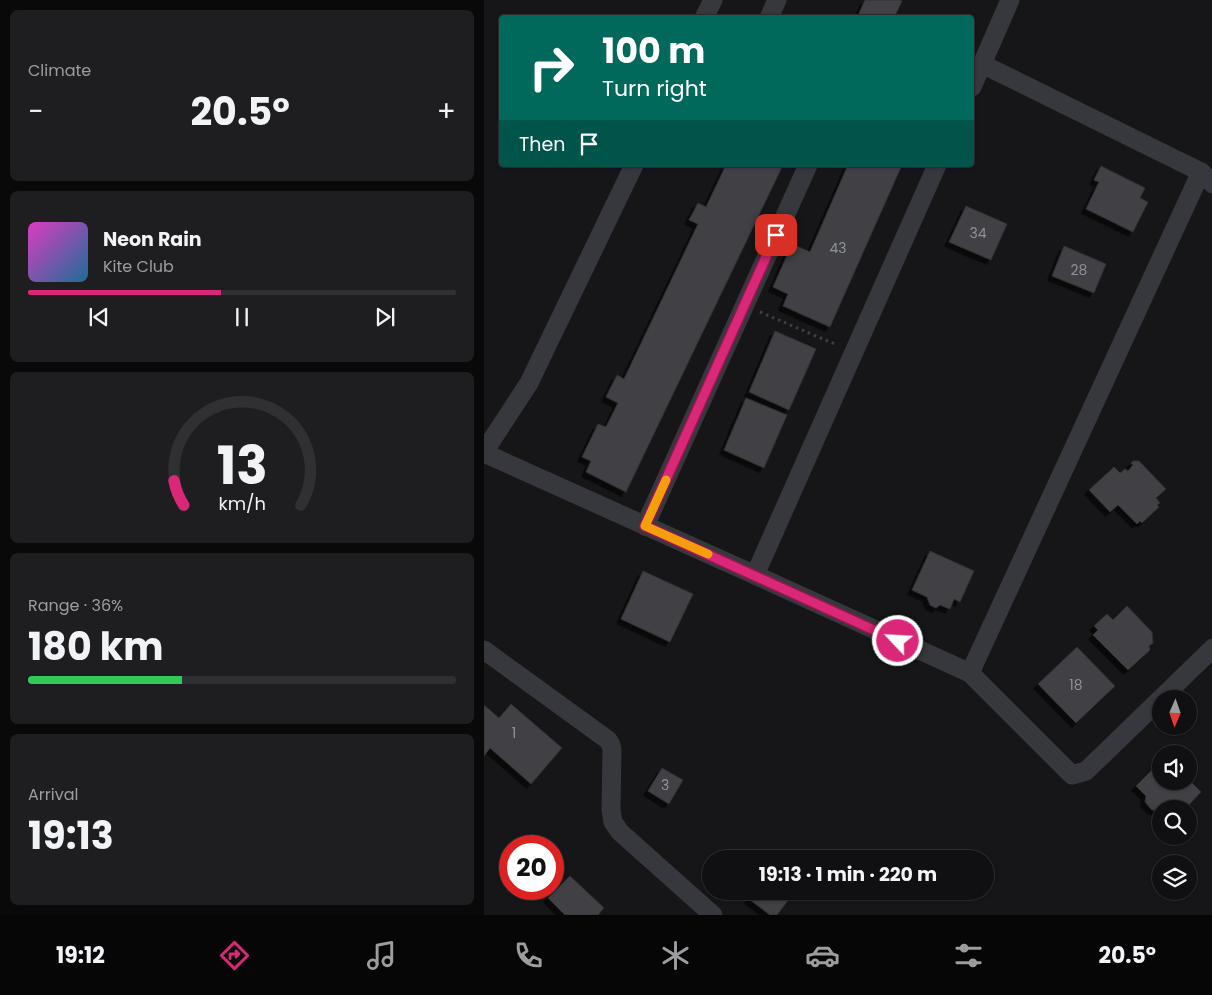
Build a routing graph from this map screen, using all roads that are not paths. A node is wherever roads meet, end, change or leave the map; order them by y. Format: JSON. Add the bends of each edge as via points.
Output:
{"nodes":[{"id":1,"x":713,"y":0,"type":"edge"},
{"id":2,"x":777,"y":0,"type":"edge"},
{"id":3,"x":1010,"y":0,"type":"edge"},
{"id":4,"x":706,"y":15,"type":"edge"},
{"id":5,"x":770,"y":15,"type":"edge"},
{"id":6,"x":982,"y":64,"type":"junction"},
{"id":7,"x":974,"y":82,"type":"edge"},
{"id":8,"x":633,"y":167,"type":"edge"},
{"id":9,"x":807,"y":167,"type":"edge"},
{"id":10,"x":936,"y":167,"type":"edge"},
{"id":11,"x":1207,"y":178,"type":"edge"},
{"id":12,"x":484,"y":452,"type":"edge"},
{"id":13,"x":645,"y":526,"type":"junction"},
{"id":14,"x":755,"y":575,"type":"junction"},
{"id":15,"x":1212,"y":648,"type":"edge"},
{"id":16,"x":484,"y":650,"type":"edge"},
{"id":17,"x":970,"y":674,"type":"junction"},
{"id":18,"x":713,"y":915,"type":"edge"}],
"edges":[{"from":1,"to":4,"type":"street"},
{"from":2,"to":5,"type":"street"},
{"from":3,"to":6,"type":"street"},
{"from":6,"to":7,"type":"street"},
{"from":6,"to":11,"type":"street"},
{"from":8,"to":12,"type":"street","via":[[529,383]]},
{"from":9,"to":13,"type":"street"},
{"from":10,"to":14,"type":"street"},
{"from":11,"to":17,"type":"street"},
{"from":12,"to":13,"type":"street"},
{"from":13,"to":14,"type":"street"},
{"from":14,"to":17,"type":"street"},
{"from":15,"to":17,"type":"street","via":[[1086,771],[1072,775]]},
{"from":16,"to":18,"type":"street","via":[[608,740],[612,750],[613,822],[620,832]]}]}
